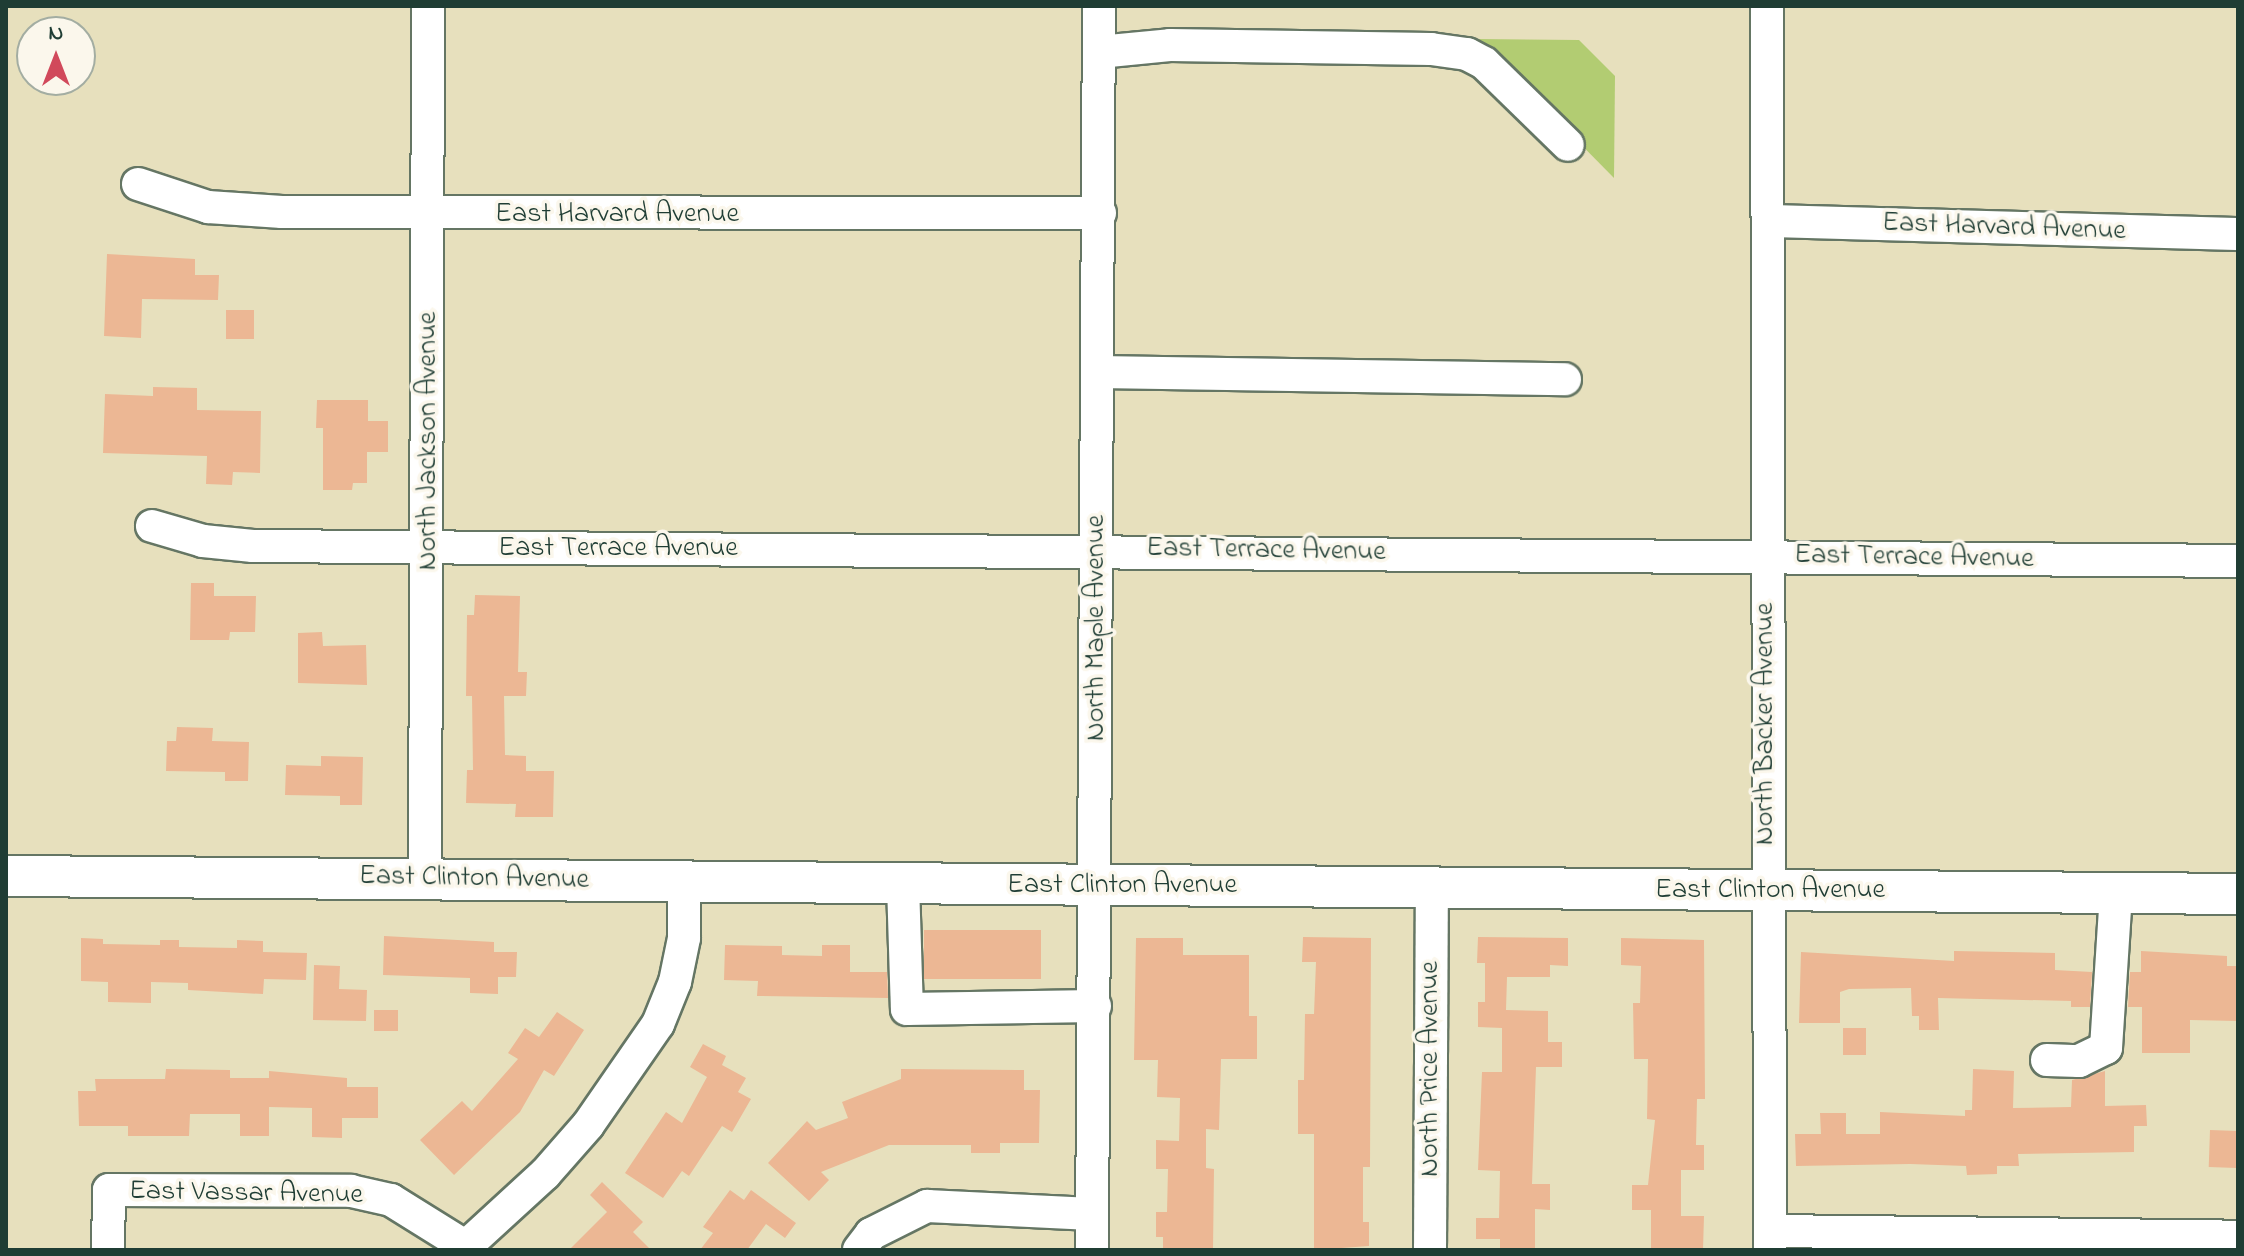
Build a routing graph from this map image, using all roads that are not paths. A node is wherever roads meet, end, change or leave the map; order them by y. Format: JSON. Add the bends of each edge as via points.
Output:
{"nodes":[{"id":1,"x":428,"y":6,"type":"edge"},
{"id":2,"x":1099,"y":6,"type":"edge"},
{"id":3,"x":1767,"y":6,"type":"edge"},
{"id":4,"x":1099,"y":52,"type":"junction"},
{"id":5,"x":1568,"y":145,"type":"dead end"},
{"id":6,"x":138,"y":184,"type":"dead end"},
{"id":7,"x":1100,"y":213,"type":"junction"},
{"id":8,"x":430,"y":216,"type":"junction"},
{"id":9,"x":1770,"y":221,"type":"junction"},
{"id":10,"x":2238,"y":234,"type":"edge"},
{"id":11,"x":1098,"y":372,"type":"junction"},
{"id":12,"x":1565,"y":379,"type":"dead end"},
{"id":13,"x":152,"y":526,"type":"dead end"},
{"id":14,"x":428,"y":548,"type":"junction"},
{"id":15,"x":1097,"y":550,"type":"junction"},
{"id":16,"x":1766,"y":556,"type":"junction"},
{"id":17,"x":2238,"y":561,"type":"edge"},
{"id":18,"x":6,"y":876,"type":"edge"},
{"id":19,"x":425,"y":877,"type":"junction"},
{"id":20,"x":684,"y":882,"type":"junction"},
{"id":21,"x":903,"y":884,"type":"junction"},
{"id":22,"x":1097,"y":886,"type":"junction"},
{"id":23,"x":1432,"y":888,"type":"junction"},
{"id":24,"x":1766,"y":891,"type":"junction"},
{"id":25,"x":2116,"y":893,"type":"junction"},
{"id":26,"x":2238,"y":894,"type":"edge"},
{"id":27,"x":1095,"y":1006,"type":"junction"},
{"id":28,"x":2047,"y":1060,"type":"dead end"},
{"id":29,"x":1092,"y":1214,"type":"junction"},
{"id":30,"x":2238,"y":1237,"type":"edge"},
{"id":31,"x":1770,"y":1241,"type":"edge"},
{"id":32,"x":464,"y":1248,"type":"edge"},
{"id":33,"x":108,"y":1250,"type":"edge"},
{"id":34,"x":859,"y":1250,"type":"edge"},
{"id":35,"x":1092,"y":1250,"type":"edge"},
{"id":36,"x":1430,"y":1250,"type":"edge"}],
"edges":[{"from":1,"to":8,"type":"street","name":"North Jackson Avenue"},
{"from":2,"to":4,"type":"street","name":"North Maple Avenue"},
{"from":3,"to":9,"type":"street","name":"North Backer Avenue"},
{"from":4,"to":5,"type":"street","via":[[1170,45],[1467,54],[1484,63]]},
{"from":4,"to":7,"type":"street","name":"North Maple Avenue"},
{"from":6,"to":8,"type":"street","name":"East Harvard Avenue","via":[[208,207]]},
{"from":7,"to":8,"type":"street","name":"East Harvard Avenue"},
{"from":7,"to":11,"type":"street","name":"North Maple Avenue"},
{"from":8,"to":14,"type":"street","name":"North Jackson Avenue"},
{"from":9,"to":10,"type":"street","name":"East Harvard Avenue"},
{"from":9,"to":16,"type":"street","name":"North Backer Avenue"},
{"from":11,"to":12,"type":"street"},
{"from":11,"to":15,"type":"street","name":"North Maple Avenue"},
{"from":13,"to":14,"type":"street","name":"East Terrace Avenue","via":[[203,541],[253,546]]},
{"from":14,"to":15,"type":"street","name":"East Terrace Avenue"},
{"from":14,"to":19,"type":"street","name":"North Jackson Avenue"},
{"from":15,"to":16,"type":"street","name":"East Terrace Avenue"},
{"from":15,"to":22,"type":"street","name":"North Maple Avenue"},
{"from":16,"to":17,"type":"street","name":"East Terrace Avenue"},
{"from":16,"to":24,"type":"street","name":"North Backer Avenue"},
{"from":18,"to":19,"type":"main road","name":"East Clinton Avenue"},
{"from":19,"to":20,"type":"main road","name":"East Clinton Avenue"},
{"from":20,"to":21,"type":"main road","name":"East Clinton Avenue"},
{"from":20,"to":32,"type":"street","via":[[684,938],[675,982],[658,1024],[588,1125],[545,1174]]},
{"from":21,"to":22,"type":"main road","name":"East Clinton Avenue"},
{"from":21,"to":27,"type":"street","via":[[907,1009]]},
{"from":22,"to":23,"type":"main road","name":"East Clinton Avenue"},
{"from":22,"to":27,"type":"street","name":"North Maple Avenue"},
{"from":23,"to":24,"type":"main road","name":"East Clinton Avenue"},
{"from":23,"to":36,"type":"street","name":"North Price Avenue"},
{"from":24,"to":25,"type":"main road","name":"East Clinton Avenue"},
{"from":24,"to":31,"type":"street","name":"North Backer Avenue"},
{"from":25,"to":26,"type":"main road","name":"East Clinton Avenue"},
{"from":25,"to":28,"type":"street","via":[[2106,1048],[2079,1061]]},
{"from":27,"to":29,"type":"street","name":"North Maple Avenue"},
{"from":29,"to":34,"type":"street","via":[[927,1206],[871,1234]]},
{"from":29,"to":35,"type":"street","name":"North Maple Avenue"},
{"from":30,"to":31,"type":"street"},
{"from":32,"to":33,"type":"street","name":"East Vassar Avenue","via":[[391,1200],[351,1191],[109,1190]]}]}
